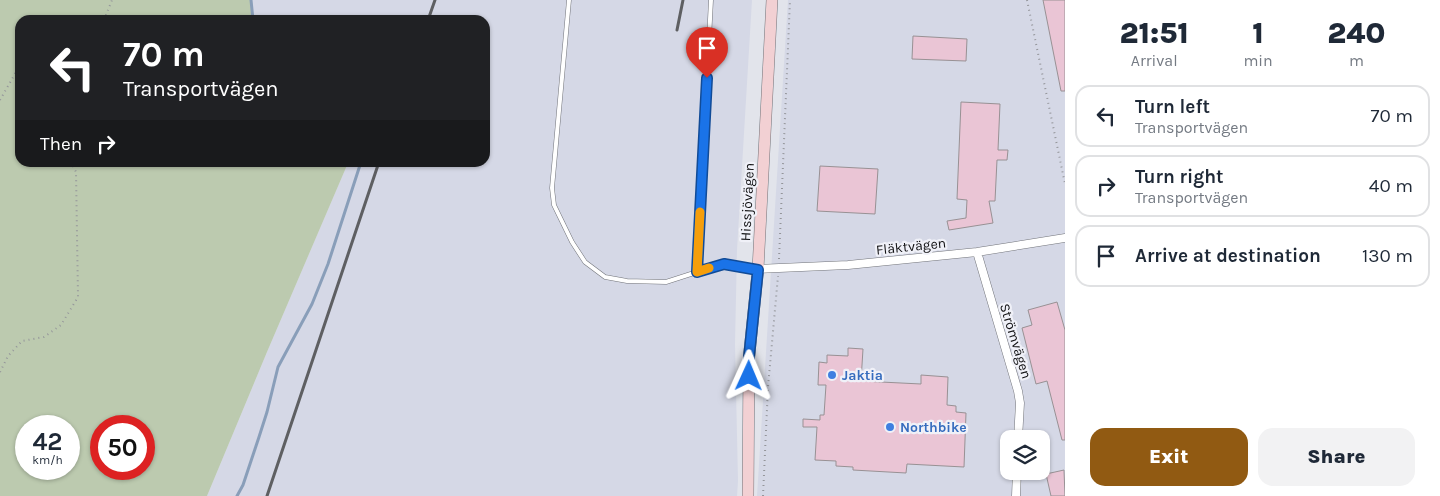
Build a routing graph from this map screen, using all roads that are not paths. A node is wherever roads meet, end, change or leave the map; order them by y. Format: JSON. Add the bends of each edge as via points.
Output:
{"nodes":[{"id":1,"x":568,"y":0,"type":"edge"},
{"id":2,"x":711,"y":0,"type":"edge"},
{"id":3,"x":772,"y":0,"type":"edge"},
{"id":4,"x":1065,"y":238,"type":"edge"},
{"id":5,"x":976,"y":252,"type":"junction"},
{"id":6,"x":758,"y":270,"type":"junction"},
{"id":7,"x":697,"y":272,"type":"junction"},
{"id":8,"x":1018,"y":430,"type":"edge"},
{"id":9,"x":1017,"y":480,"type":"edge"},
{"id":10,"x":748,"y":496,"type":"edge"},
{"id":11,"x":1016,"y":496,"type":"edge"}],
"edges":[{"from":1,"to":7,"type":"lane","via":[[552,188],[554,205],[562,224],[585,262],[605,277],[666,282]]},
{"from":2,"to":7,"type":"lane"},
{"from":3,"to":6,"type":"main road","name":"Hissjövägen"},
{"from":4,"to":5,"type":"street","name":"Fläktvägen"},
{"from":5,"to":6,"type":"street","name":"Fläktvägen"},
{"from":5,"to":8,"type":"street","name":"Strömvägen","via":[[1018,391]]},
{"from":6,"to":7,"type":"lane","via":[[724,264]]},
{"from":6,"to":10,"type":"main road","name":"Hissjövägen","via":[[749,357]]},
{"from":9,"to":11,"type":"street"}]}
